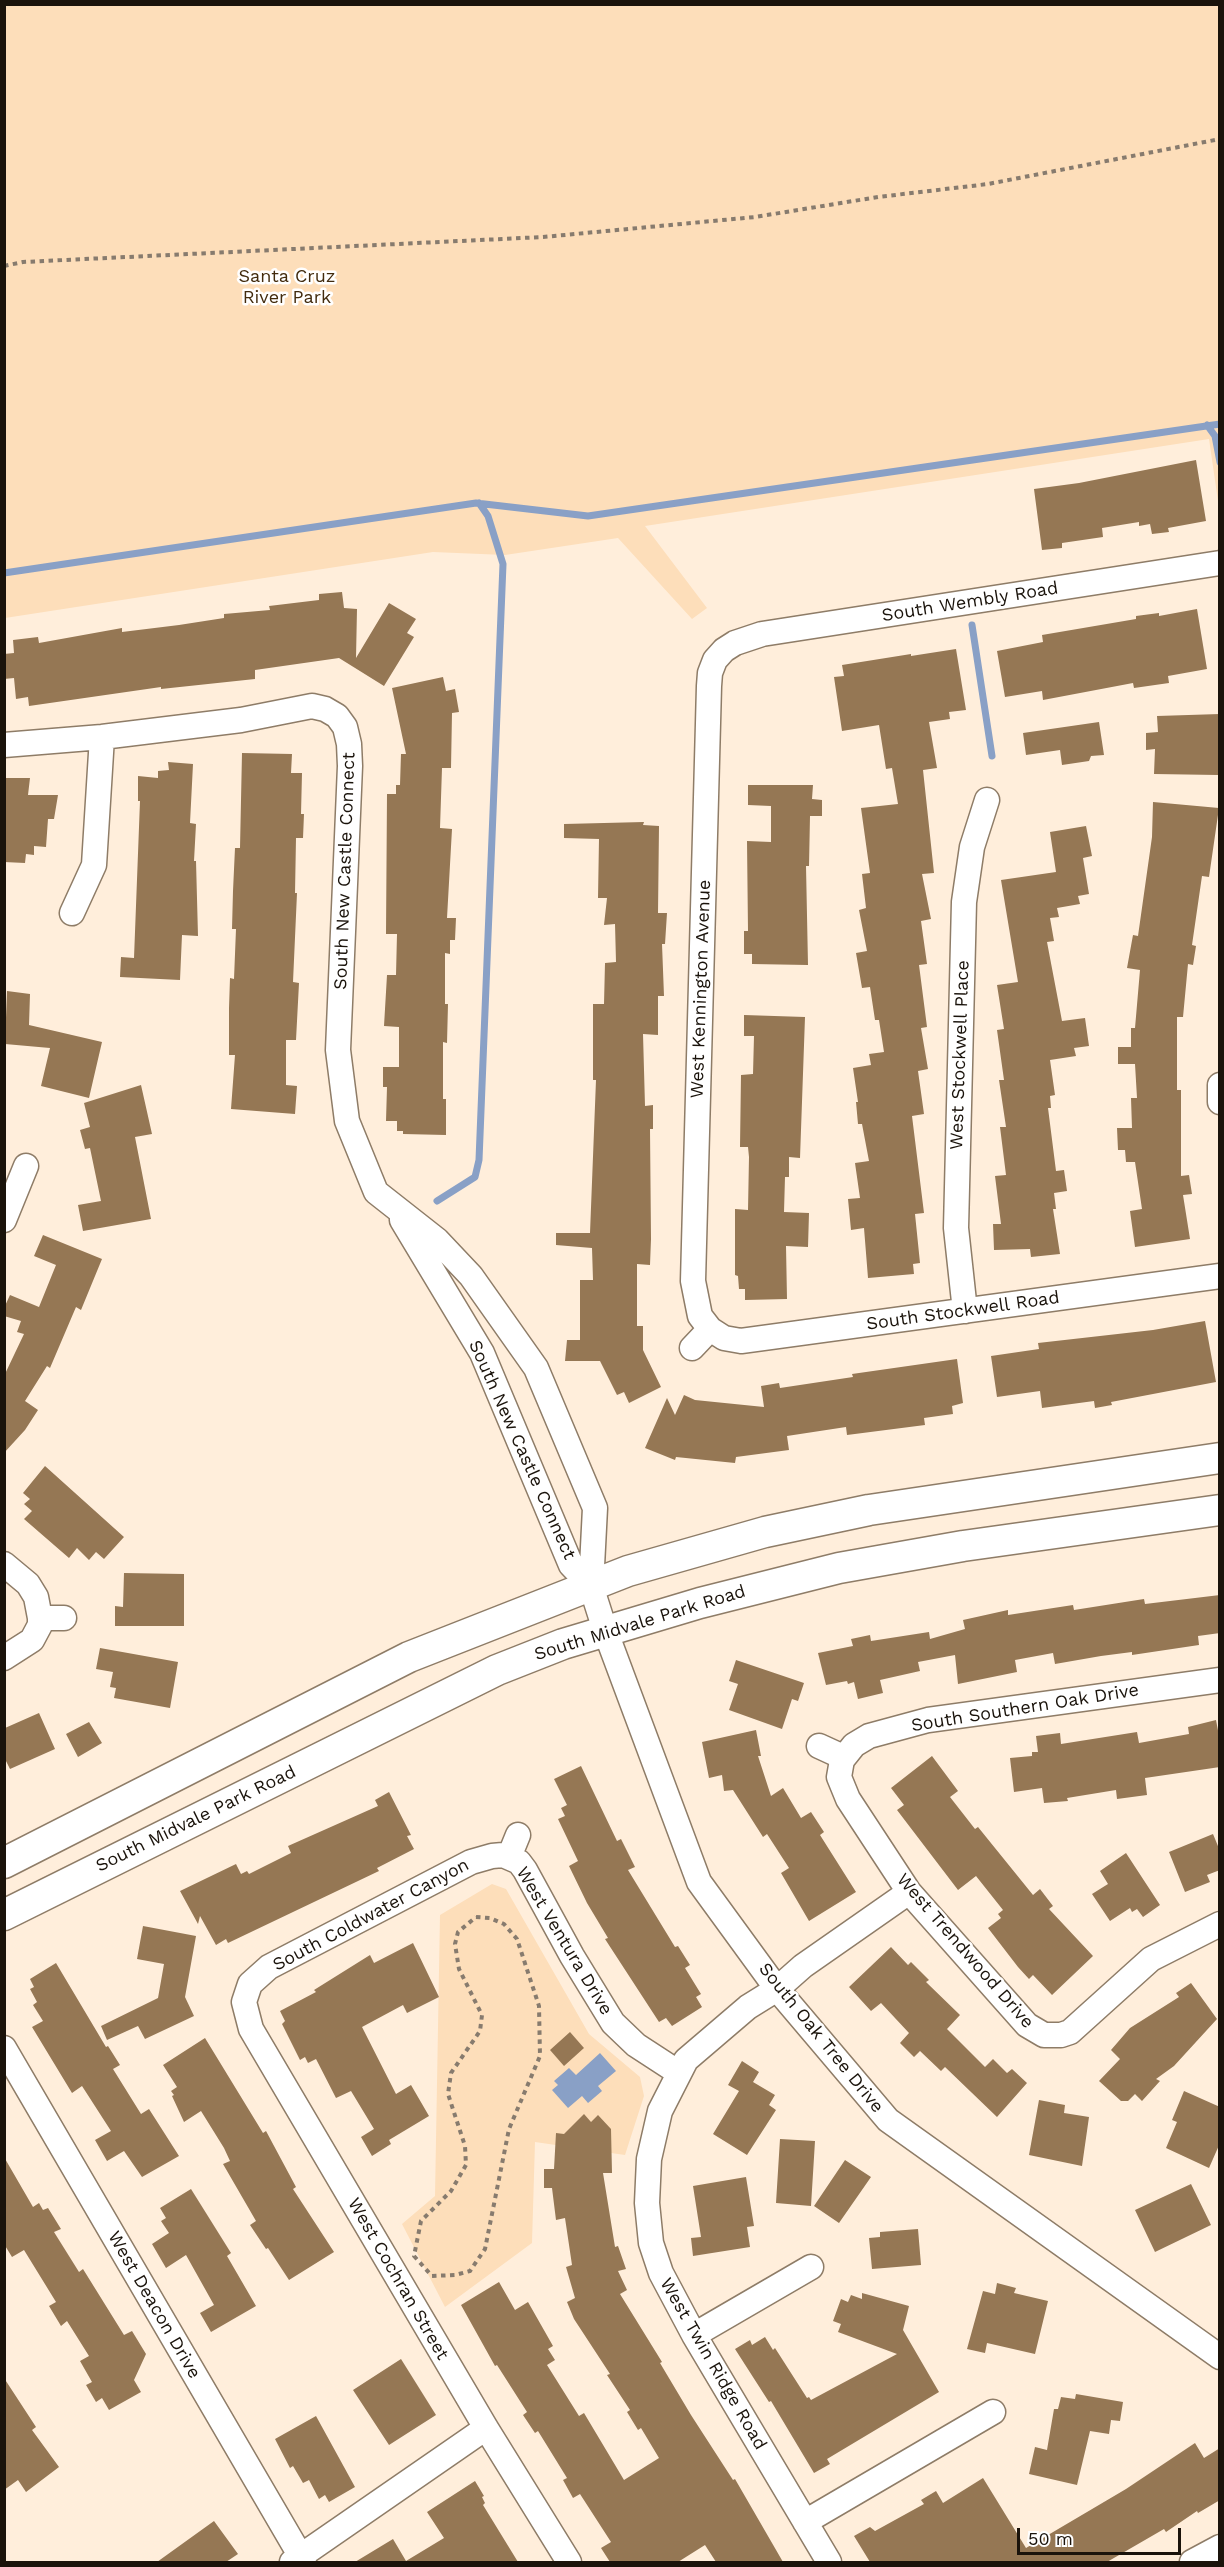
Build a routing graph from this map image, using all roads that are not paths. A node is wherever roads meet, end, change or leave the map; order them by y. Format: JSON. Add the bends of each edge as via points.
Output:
{"nodes":[{"id":1,"x":1220,"y":563,"type":"edge"},
{"id":2,"x":724,"y":650,"type":"joint"},
{"id":3,"x":102,"y":737,"type":"junction"},
{"id":4,"x":4,"y":745,"type":"edge"},
{"id":5,"x":987,"y":800,"type":"dead end"},
{"id":6,"x":72,"y":913,"type":"dead end"},
{"id":7,"x":1220,"y":1085,"type":"edge"},
{"id":8,"x":1220,"y":1102,"type":"edge"},
{"id":9,"x":26,"y":1166,"type":"dead end"},
{"id":10,"x":394,"y":1207,"type":"junction"},
{"id":11,"x":4,"y":1220,"type":"edge"},
{"id":12,"x":1220,"y":1276,"type":"edge"},
{"id":13,"x":965,"y":1311,"type":"junction"},
{"id":14,"x":710,"y":1329,"type":"junction"},
{"id":15,"x":692,"y":1348,"type":"dead end"},
{"id":16,"x":1220,"y":1458,"type":"edge"},
{"id":17,"x":1220,"y":1510,"type":"edge"},
{"id":18,"x":4,"y":1564,"type":"edge"},
{"id":19,"x":591,"y":1586,"type":"junction"},
{"id":20,"x":40,"y":1618,"type":"junction"},
{"id":21,"x":64,"y":1618,"type":"dead end"},
{"id":22,"x":605,"y":1630,"type":"junction"},
{"id":23,"x":4,"y":1658,"type":"edge"},
{"id":24,"x":1220,"y":1680,"type":"edge"},
{"id":25,"x":819,"y":1746,"type":"dead end"},
{"id":26,"x":842,"y":1759,"type":"junction"},
{"id":27,"x":518,"y":1835,"type":"dead end"},
{"id":28,"x":506,"y":1856,"type":"junction"},
{"id":29,"x":4,"y":1863,"type":"edge"},
{"id":30,"x":909,"y":1892,"type":"junction"},
{"id":31,"x":4,"y":1915,"type":"edge"},
{"id":32,"x":1220,"y":1924,"type":"edge"},
{"id":33,"x":238,"y":1987,"type":"joint"},
{"id":34,"x":777,"y":1989,"type":"junction"},
{"id":35,"x":4,"y":2048,"type":"edge"},
{"id":36,"x":679,"y":2073,"type":"junction"},
{"id":37,"x":812,"y":2267,"type":"dead end"},
{"id":38,"x":694,"y":2335,"type":"junction"},
{"id":39,"x":1220,"y":2357,"type":"edge"},
{"id":40,"x":993,"y":2412,"type":"dead end"},
{"id":41,"x":486,"y":2428,"type":"junction"},
{"id":42,"x":805,"y":2522,"type":"junction"},
{"id":43,"x":299,"y":2560,"type":"edge"},
{"id":44,"x":568,"y":2562,"type":"edge"},
{"id":45,"x":829,"y":2562,"type":"edge"}],
"edges":[{"from":1,"to":2,"type":"street","name":"South Wembly Road","via":[[762,634]]},
{"from":2,"to":14,"type":"street","name":"West Kennington Avenue","via":[[712,666],[709,686],[693,1281],[700,1316]]},
{"from":3,"to":4,"type":"street","name":"South New Castle Connect"},
{"from":3,"to":6,"type":"street","via":[[94,866]]},
{"from":3,"to":10,"type":"street","name":"South New Castle Connect","via":[[269,716],[312,706],[340,710],[350,766],[338,1050],[347,1121],[376,1192]]},
{"from":5,"to":13,"type":"street","name":"West Stockwell Place","via":[[972,847],[964,902],[956,1228]]},
{"from":7,"to":8,"type":"street"},
{"from":9,"to":11,"type":"street"},
{"from":10,"to":19,"type":"street","name":"South New Castle Connect","via":[[482,1353],[571,1565]]},
{"from":10,"to":19,"type":"street","name":"South New Castle Connect","via":[[437,1240],[471,1276],[536,1368],[594,1508]]},
{"from":12,"to":13,"type":"street","name":"South Stockwell Road"},
{"from":13,"to":14,"type":"street","name":"South Stockwell Road","via":[[758,1340],[724,1338]]},
{"from":14,"to":15,"type":"street"},
{"from":16,"to":19,"type":"main road","via":[[835,1516],[696,1550]]},
{"from":17,"to":22,"type":"main road","name":"South Midvale Park Road","via":[[874,1561],[770,1584]]},
{"from":18,"to":20,"type":"street","via":[[28,1584],[36,1597]]},
{"from":19,"to":22,"type":"street","name":"South Oak Tree Drive"},
{"from":19,"to":29,"type":"main road","via":[[409,1657]]},
{"from":20,"to":21,"type":"street"},
{"from":20,"to":23,"type":"street","via":[[32,1640]]},
{"from":22,"to":31,"type":"main road","name":"South Midvale Park Road","via":[[497,1670]]},
{"from":22,"to":34,"type":"street","name":"South Oak Tree Drive","via":[[699,1882]]},
{"from":24,"to":26,"type":"street","name":"South Southern Oak Drive","via":[[928,1720],[869,1736],[854,1744]]},
{"from":25,"to":26,"type":"street"},
{"from":26,"to":30,"type":"street","name":"West Trendwood Drive","via":[[842,1788]]},
{"from":27,"to":28,"type":"street"},
{"from":28,"to":33,"type":"street","name":"South Coldwater Canyon","via":[[471,1862]]},
{"from":28,"to":36,"type":"street","name":"West Ventura Drive","via":[[525,1870],[613,2023],[636,2045]]},
{"from":30,"to":32,"type":"street","name":"West Trendwood Drive","via":[[1027,2025],[1055,2045],[1151,1959]]},
{"from":30,"to":34,"type":"street","name":"West Twin Ridge Road"},
{"from":33,"to":41,"type":"street","name":"West Cochran Street","via":[[251,2029]]},
{"from":34,"to":36,"type":"street","name":"West Twin Ridge Road","via":[[748,2007],[686,2060]]},
{"from":34,"to":39,"type":"street","name":"South Oak Tree Drive","via":[[888,2120]]},
{"from":35,"to":43,"type":"street","name":"West Deacon Drive"},
{"from":36,"to":38,"type":"street","name":"West Twin Ridge Road","via":[[660,2111],[649,2159],[647,2203],[651,2243],[661,2273]]},
{"from":37,"to":38,"type":"street"},
{"from":38,"to":42,"type":"street","name":"West Twin Ridge Road"},
{"from":40,"to":42,"type":"street"},
{"from":41,"to":43,"type":"street"},
{"from":41,"to":44,"type":"street","name":"West Cochran Street"},
{"from":42,"to":45,"type":"street","name":"West Twin Ridge Road"}]}
